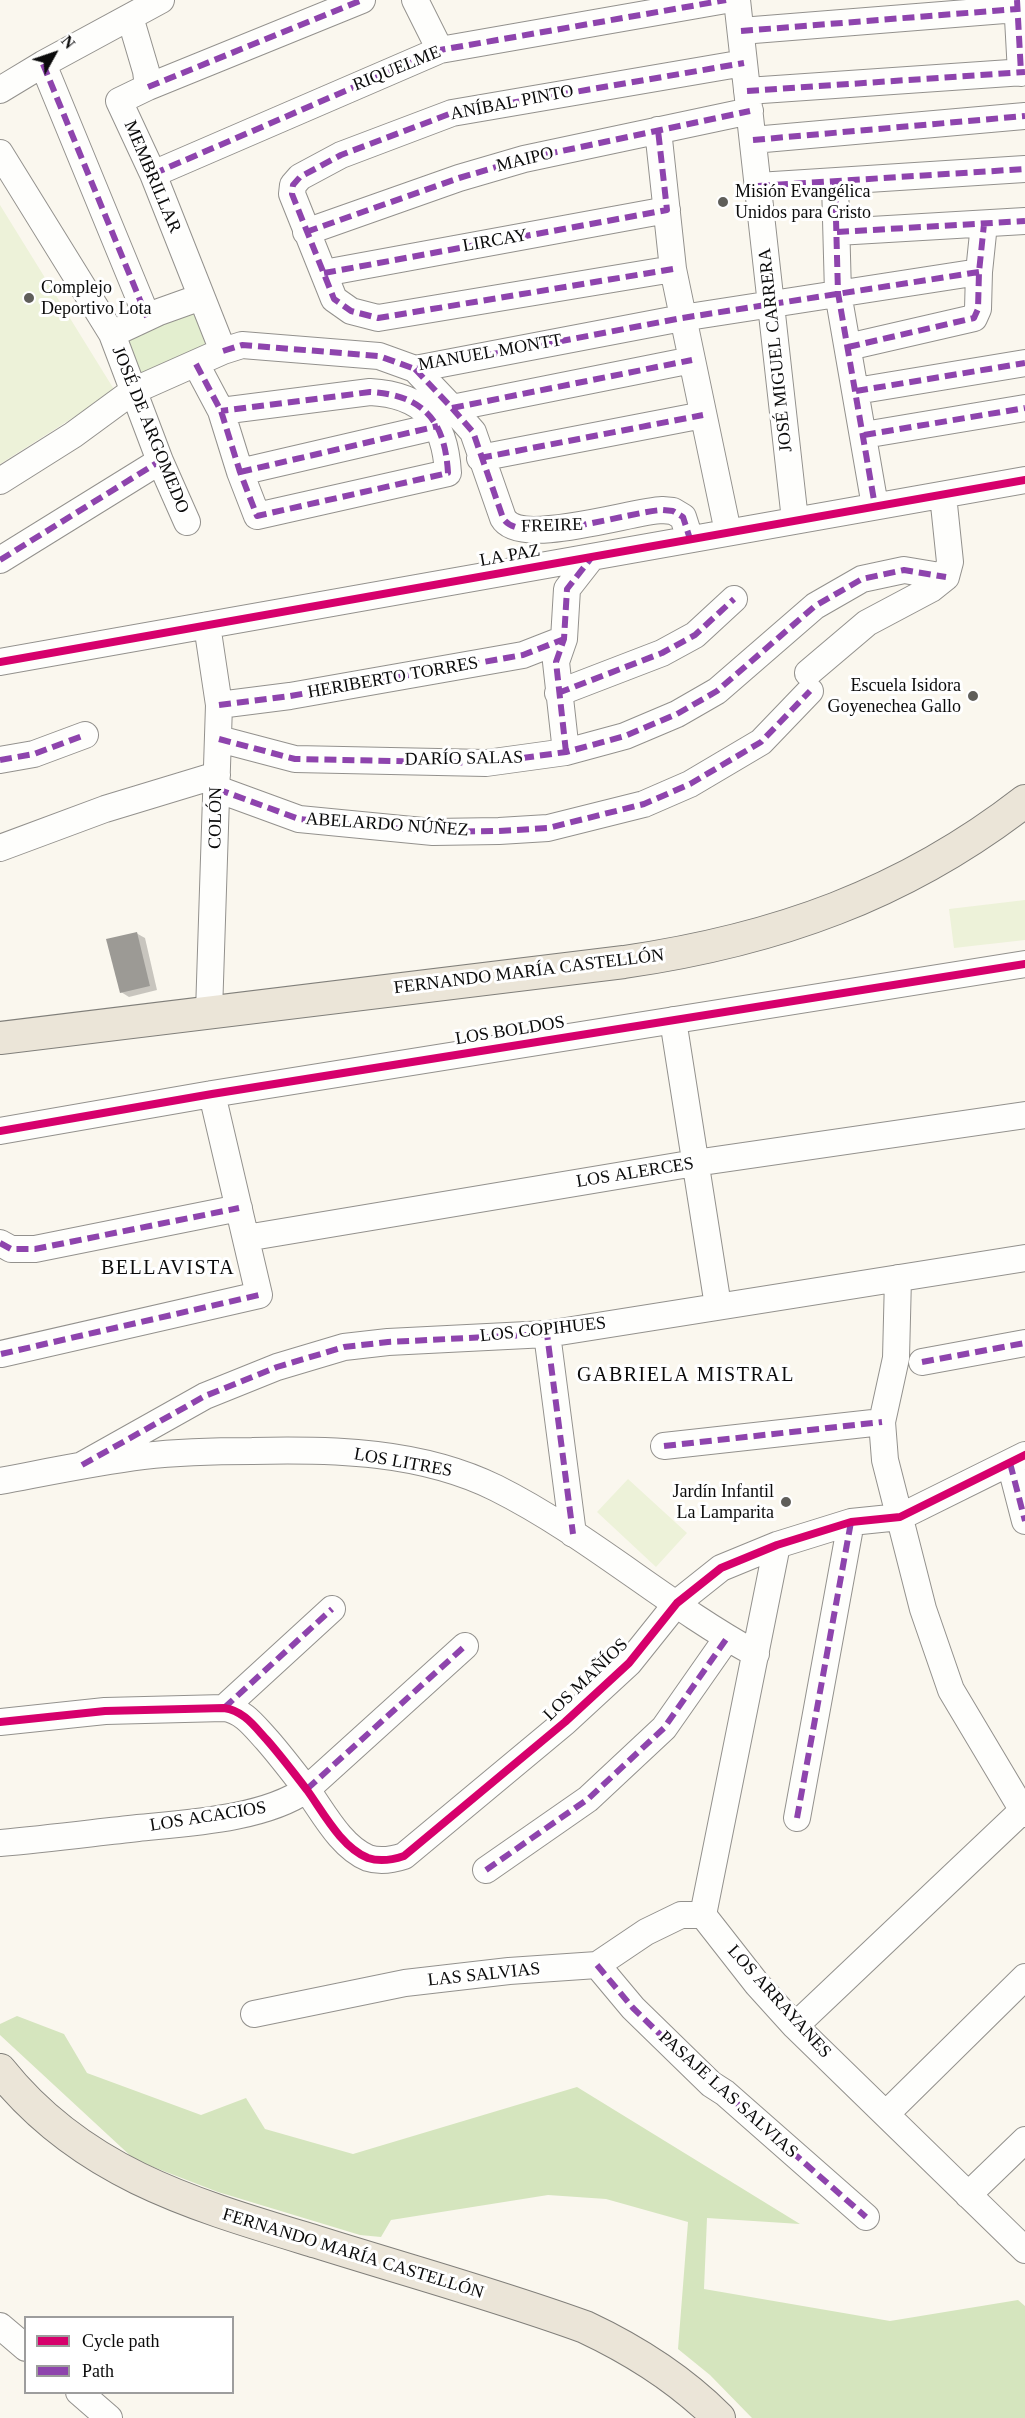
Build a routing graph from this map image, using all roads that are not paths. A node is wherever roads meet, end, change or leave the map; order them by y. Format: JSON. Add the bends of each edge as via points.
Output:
{"nodes":[{"id":1,"x":161,"y":0,"type":"edge"},
{"id":2,"x":362,"y":0,"type":"edge"},
{"id":3,"x":415,"y":0,"type":"edge"},
{"id":4,"x":726,"y":0,"type":"edge"},
{"id":5,"x":737,"y":0,"type":"edge"},
{"id":6,"x":1017,"y":4,"type":"edge"},
{"id":7,"x":130,"y":17,"type":"junction"},
{"id":8,"x":741,"y":31,"type":"junction"},
{"id":9,"x":440,"y":50,"type":"junction"},
{"id":10,"x":744,"y":63,"type":"junction"},
{"id":11,"x":43,"y":64,"type":"junction"},
{"id":12,"x":1023,"y":72,"type":"edge"},
{"id":13,"x":148,"y":87,"type":"junction"},
{"id":14,"x":0,"y":90,"type":"edge"},
{"id":15,"x":749,"y":101,"type":"junction"},
{"id":16,"x":1025,"y":116,"type":"edge"},
{"id":17,"x":658,"y":130,"type":"junction"},
{"id":18,"x":753,"y":140,"type":"junction"},
{"id":19,"x":0,"y":153,"type":"edge"},
{"id":20,"x":1025,"y":169,"type":"edge"},
{"id":21,"x":153,"y":174,"type":"junction"},
{"id":22,"x":835,"y":183,"type":"junction"},
{"id":23,"x":758,"y":186,"type":"junction"},
{"id":24,"x":667,"y":210,"type":"junction"},
{"id":25,"x":1025,"y":221,"type":"edge"},
{"id":26,"x":984,"y":224,"type":"junction"},
{"id":27,"x":306,"y":232,"type":"junction"},
{"id":28,"x":837,"y":232,"type":"junction"},
{"id":29,"x":673,"y":269,"type":"junction"},
{"id":30,"x":979,"y":272,"type":"junction"},
{"id":31,"x":324,"y":273,"type":"junction"},
{"id":32,"x":838,"y":293,"type":"junction"},
{"id":33,"x":201,"y":297,"type":"junction"},
{"id":34,"x":771,"y":303,"type":"junction"},
{"id":35,"x":147,"y":317,"type":"junction"},
{"id":36,"x":682,"y":318,"type":"junction"},
{"id":37,"x":112,"y":334,"type":"junction"},
{"id":38,"x":848,"y":346,"type":"junction"},
{"id":39,"x":223,"y":351,"type":"junction"},
{"id":40,"x":692,"y":360,"type":"junction"},
{"id":41,"x":1025,"y":363,"type":"edge"},
{"id":42,"x":196,"y":364,"type":"junction"},
{"id":43,"x":415,"y":369,"type":"junction"},
{"id":44,"x":856,"y":390,"type":"junction"},
{"id":45,"x":133,"y":391,"type":"junction"},
{"id":46,"x":1025,"y":408,"type":"edge"},
{"id":47,"x":221,"y":411,"type":"junction"},
{"id":48,"x":703,"y":415,"type":"junction"},
{"id":49,"x":445,"y":417,"type":"junction"},
{"id":50,"x":864,"y":435,"type":"junction"},
{"id":51,"x":480,"y":458,"type":"junction"},
{"id":52,"x":160,"y":461,"type":"junction"},
{"id":53,"x":240,"y":471,"type":"junction"},
{"id":54,"x":1025,"y":480,"type":"edge"},
{"id":55,"x":0,"y":481,"type":"edge"},
{"id":56,"x":943,"y":495,"type":"junction"},
{"id":57,"x":875,"y":506,"type":"junction"},
{"id":58,"x":795,"y":520,"type":"junction"},
{"id":59,"x":186,"y":522,"type":"dead end"},
{"id":60,"x":728,"y":532,"type":"junction"},
{"id":61,"x":690,"y":539,"type":"junction"},
{"id":62,"x":592,"y":557,"type":"junction"},
{"id":63,"x":0,"y":560,"type":"edge"},
{"id":64,"x":946,"y":577,"type":"junction"},
{"id":65,"x":734,"y":599,"type":"dead end"},
{"id":66,"x":207,"y":625,"type":"junction"},
{"id":67,"x":564,"y":639,"type":"junction"},
{"id":68,"x":0,"y":662,"type":"edge"},
{"id":69,"x":558,"y":693,"type":"junction"},
{"id":70,"x":219,"y":705,"type":"junction"},
{"id":71,"x":85,"y":735,"type":"dead end"},
{"id":72,"x":219,"y":739,"type":"junction"},
{"id":73,"x":566,"y":752,"type":"junction"},
{"id":74,"x":0,"y":760,"type":"edge"},
{"id":75,"x":217,"y":782,"type":"junction"},
{"id":76,"x":1025,"y":801,"type":"edge"},
{"id":77,"x":0,"y":848,"type":"edge"},
{"id":78,"x":1025,"y":964,"type":"edge"},
{"id":79,"x":209,"y":1012,"type":"junction"},
{"id":80,"x":673,"y":1020,"type":"junction"},
{"id":81,"x":0,"y":1038,"type":"edge"},
{"id":82,"x":212,"y":1094,"type":"junction"},
{"id":83,"x":1025,"y":1115,"type":"edge"},
{"id":84,"x":0,"y":1131,"type":"edge"},
{"id":85,"x":695,"y":1163,"type":"junction"},
{"id":86,"x":238,"y":1208,"type":"junction"},
{"id":87,"x":246,"y":1238,"type":"junction"},
{"id":88,"x":0,"y":1243,"type":"edge"},
{"id":89,"x":1025,"y":1258,"type":"edge"},
{"id":90,"x":898,"y":1278,"type":"junction"},
{"id":91,"x":718,"y":1306,"type":"junction"},
{"id":92,"x":547,"y":1334,"type":"junction"},
{"id":93,"x":1025,"y":1343,"type":"edge"},
{"id":94,"x":0,"y":1360,"type":"edge"},
{"id":95,"x":922,"y":1362,"type":"dead end"},
{"id":96,"x":882,"y":1422,"type":"junction"},
{"id":97,"x":664,"y":1446,"type":"dead end"},
{"id":98,"x":1017,"y":1459,"type":"edge"},
{"id":99,"x":82,"y":1465,"type":"junction"},
{"id":100,"x":0,"y":1481,"type":"edge"},
{"id":101,"x":900,"y":1517,"type":"junction"},
{"id":102,"x":1025,"y":1521,"type":"edge"},
{"id":103,"x":851,"y":1522,"type":"junction"},
{"id":104,"x":573,"y":1534,"type":"junction"},
{"id":105,"x":777,"y":1545,"type":"junction"},
{"id":106,"x":677,"y":1603,"type":"junction"},
{"id":107,"x":332,"y":1609,"type":"dead end"},
{"id":108,"x":727,"y":1638,"type":"junction"},
{"id":109,"x":465,"y":1646,"type":"dead end"},
{"id":110,"x":756,"y":1654,"type":"junction"},
{"id":111,"x":224,"y":1708,"type":"junction"},
{"id":112,"x":0,"y":1722,"type":"edge"},
{"id":113,"x":307,"y":1789,"type":"junction"},
{"id":114,"x":1024,"y":1812,"type":"edge"},
{"id":115,"x":797,"y":1818,"type":"dead end"},
{"id":116,"x":0,"y":1843,"type":"edge"},
{"id":117,"x":486,"y":1870,"type":"dead end"},
{"id":118,"x":703,"y":1915,"type":"junction"},
{"id":119,"x":597,"y":1965,"type":"junction"},
{"id":120,"x":1025,"y":1977,"type":"edge"},
{"id":121,"x":254,"y":2014,"type":"dead end"},
{"id":122,"x":795,"y":2026,"type":"junction"},
{"id":123,"x":0,"y":2070,"type":"edge"},
{"id":124,"x":886,"y":2114,"type":"junction"},
{"id":125,"x":1025,"y":2140,"type":"edge"},
{"id":126,"x":968,"y":2195,"type":"junction"},
{"id":127,"x":866,"y":2217,"type":"dead end"},
{"id":128,"x":1025,"y":2250,"type":"edge"},
{"id":129,"x":0,"y":2326,"type":"edge"},
{"id":130,"x":24,"y":2346,"type":"edge"},
{"id":131,"x":81,"y":2394,"type":"edge"},
{"id":132,"x":109,"y":2418,"type":"edge"},
{"id":133,"x":718,"y":2418,"type":"edge"}],
"edges":[{"from":1,"to":7,"type":"street"},
{"from":2,"to":13,"type":"street"},
{"from":3,"to":9,"type":"street"},
{"from":4,"to":9,"type":"street","name":"RIQUELME"},
{"from":5,"to":8,"type":"street","name":"JOSÉ MIGUEL CARRERA"},
{"from":6,"to":8,"type":"street"},
{"from":6,"to":12,"type":"street"},
{"from":7,"to":11,"type":"street"},
{"from":7,"to":13,"type":"street"},
{"from":8,"to":10,"type":"street","name":"JOSÉ MIGUEL CARRERA"},
{"from":9,"to":21,"type":"street","name":"RIQUELME"},
{"from":10,"to":15,"type":"street","name":"JOSÉ MIGUEL CARRERA"},
{"from":10,"to":27,"type":"street","name":"ANÍBAL PINTO","via":[[452,113],[341,155],[300,177],[293,185],[292,194]]},
{"from":11,"to":14,"type":"street"},
{"from":11,"to":35,"type":"street"},
{"from":12,"to":15,"type":"street"},
{"from":13,"to":21,"type":"street","name":"MEMBRILLAR","via":[[118,101]]},
{"from":15,"to":17,"type":"street","name":"MAIPO"},
{"from":15,"to":18,"type":"street","name":"JOSÉ MIGUEL CARRERA"},
{"from":16,"to":18,"type":"street"},
{"from":17,"to":24,"type":"street"},
{"from":17,"to":27,"type":"street","name":"MAIPO","via":[[524,159]]},
{"from":18,"to":23,"type":"street","name":"JOSÉ MIGUEL CARRERA"},
{"from":19,"to":37,"type":"street","name":"JOSÉ DE ARGOMEDO"},
{"from":20,"to":22,"type":"street"},
{"from":21,"to":33,"type":"street","name":"MEMBRILLAR"},
{"from":22,"to":23,"type":"street"},
{"from":22,"to":28,"type":"street"},
{"from":23,"to":34,"type":"street","name":"JOSÉ MIGUEL CARRERA"},
{"from":24,"to":29,"type":"street"},
{"from":24,"to":31,"type":"street","name":"LIRCAY"},
{"from":25,"to":26,"type":"street"},
{"from":26,"to":28,"type":"street"},
{"from":26,"to":30,"type":"street"},
{"from":27,"to":31,"type":"street"},
{"from":28,"to":32,"type":"street"},
{"from":29,"to":31,"type":"street","via":[[378,318],[351,311],[334,299]]},
{"from":29,"to":36,"type":"street"},
{"from":30,"to":32,"type":"street","name":"MANUEL MONTT"},
{"from":30,"to":38,"type":"street","via":[[978,309],[974,318]]},
{"from":32,"to":34,"type":"street","name":"MANUEL MONTT"},
{"from":32,"to":38,"type":"street"},
{"from":33,"to":35,"type":"street"},
{"from":33,"to":39,"type":"street","name":"MEMBRILLAR"},
{"from":34,"to":36,"type":"street","name":"MANUEL MONTT"},
{"from":34,"to":58,"type":"street","name":"JOSÉ MIGUEL CARRERA"},
{"from":35,"to":37,"type":"street"},
{"from":36,"to":40,"type":"street"},
{"from":36,"to":43,"type":"street","name":"MANUEL MONTT"},
{"from":37,"to":45,"type":"street","name":"JOSÉ DE ARGOMEDO"},
{"from":38,"to":44,"type":"street"},
{"from":39,"to":42,"type":"street","name":"MANUEL MONTT"},
{"from":39,"to":43,"type":"street","name":"MANUEL MONTT","via":[[242,345],[379,356]]},
{"from":40,"to":48,"type":"street"},
{"from":40,"to":49,"type":"street"},
{"from":41,"to":44,"type":"street"},
{"from":42,"to":45,"type":"street","name":"MANUEL MONTT"},
{"from":42,"to":47,"type":"street"},
{"from":43,"to":49,"type":"street","name":"FREIRE"},
{"from":44,"to":50,"type":"street"},
{"from":45,"to":52,"type":"street","name":"JOSÉ DE ARGOMEDO"},
{"from":45,"to":55,"type":"street","name":"MANUEL MONTT"},
{"from":46,"to":50,"type":"street"},
{"from":47,"to":49,"type":"street","name":"MANUEL MONTT","via":[[370,392],[386,393]]},
{"from":47,"to":53,"type":"street"},
{"from":48,"to":51,"type":"street"},
{"from":48,"to":60,"type":"street"},
{"from":49,"to":51,"type":"street","name":"FREIRE","via":[[473,432]]},
{"from":49,"to":53,"type":"street"},
{"from":49,"to":53,"type":"street","name":"MANUEL MONTT","via":[[448,473],[257,516]]},
{"from":50,"to":57,"type":"street"},
{"from":51,"to":61,"type":"street","name":"FREIRE","via":[[503,518],[516,529],[575,527],[662,510],[683,517]]},
{"from":52,"to":59,"type":"street","name":"JOSÉ DE ARGOMEDO"},
{"from":52,"to":63,"type":"street"},
{"from":54,"to":56,"type":"street","name":"LA PAZ"},
{"from":56,"to":57,"type":"street","name":"LA PAZ"},
{"from":56,"to":64,"type":"street","via":[[950,562]]},
{"from":57,"to":58,"type":"street","name":"LA PAZ"},
{"from":58,"to":60,"type":"street","name":"LA PAZ"},
{"from":60,"to":61,"type":"street","name":"LA PAZ"},
{"from":61,"to":62,"type":"street","name":"LA PAZ"},
{"from":62,"to":66,"type":"street","name":"LA PAZ"},
{"from":62,"to":67,"type":"street","via":[[567,589]]},
{"from":64,"to":73,"type":"street","name":"DARÍO SALAS","via":[[904,570],[862,579],[814,606],[717,691],[677,714],[625,736]]},
{"from":64,"to":75,"type":"street","name":"ABELARDO NÚÑEZ","via":[[867,622],[809,682],[761,742],[690,784],[644,804],[548,828],[433,832],[299,819]]},
{"from":65,"to":69,"type":"street","via":[[695,635],[662,653]]},
{"from":66,"to":68,"type":"street","name":"LA PAZ"},
{"from":66,"to":70,"type":"street","name":"COLÓN"},
{"from":67,"to":69,"type":"street","via":[[556,662]]},
{"from":67,"to":70,"type":"street","name":"HERIBERTO TORRES","via":[[523,655]]},
{"from":69,"to":73,"type":"street"},
{"from":70,"to":72,"type":"street","name":"COLÓN"},
{"from":71,"to":74,"type":"street","via":[[34,754]]},
{"from":72,"to":73,"type":"street","name":"DARÍO SALAS","via":[[295,759],[486,763]]},
{"from":72,"to":75,"type":"street","name":"COLÓN"},
{"from":75,"to":77,"type":"street","via":[[105,809]]},
{"from":75,"to":79,"type":"street","name":"COLÓN"},
{"from":76,"to":79,"type":"main road","name":"FERNANDO MARÍA CASTELLÓN","via":[[962,846],[884,889],[823,915],[762,934],[624,962]]},
{"from":78,"to":80,"type":"street","name":"LOS BOLDOS"},
{"from":79,"to":81,"type":"main road","name":"FERNANDO MARÍA CASTELLÓN"},
{"from":80,"to":82,"type":"street","name":"LOS BOLDOS"},
{"from":80,"to":85,"type":"street"},
{"from":82,"to":84,"type":"street","name":"LOS BOLDOS"},
{"from":82,"to":86,"type":"street"},
{"from":83,"to":85,"type":"street","name":"LOS ALERCES"},
{"from":85,"to":87,"type":"street","name":"LOS ALERCES"},
{"from":85,"to":91,"type":"street"},
{"from":86,"to":87,"type":"street"},
{"from":86,"to":88,"type":"street","via":[[35,1249],[10,1249]]},
{"from":87,"to":94,"type":"street","via":[[259,1295]]},
{"from":89,"to":90,"type":"street","name":"LOS COPIHUES"},
{"from":90,"to":91,"type":"street","name":"LOS COPIHUES"},
{"from":90,"to":96,"type":"street","via":[[896,1358]]},
{"from":91,"to":92,"type":"street","name":"LOS COPIHUES"},
{"from":92,"to":99,"type":"street","name":"LOS COPIHUES","via":[[344,1347],[277,1367],[206,1396]]},
{"from":92,"to":104,"type":"street"},
{"from":93,"to":95,"type":"street"},
{"from":96,"to":97,"type":"street"},
{"from":96,"to":101,"type":"street","via":[[885,1460]]},
{"from":98,"to":101,"type":"street","name":"LOS MAÑÍOS"},
{"from":98,"to":102,"type":"street"},
{"from":99,"to":100,"type":"street","name":"LOS LITRES"},
{"from":99,"to":104,"type":"street","name":"LOS LITRES","via":[[206,1452],[303,1450],[391,1457],[475,1478]]},
{"from":101,"to":103,"type":"street","name":"LOS MAÑÍOS"},
{"from":101,"to":114,"type":"street","via":[[951,1690]]},
{"from":103,"to":105,"type":"street","name":"LOS MAÑÍOS"},
{"from":103,"to":115,"type":"street"},
{"from":104,"to":106,"type":"street","name":"LOS LITRES"},
{"from":105,"to":106,"type":"street","name":"LOS MAÑÍOS","via":[[721,1568]]},
{"from":105,"to":110,"type":"street"},
{"from":106,"to":108,"type":"street","name":"LOS LITRES"},
{"from":106,"to":113,"type":"street","name":"LOS MAÑÍOS","via":[[629,1663],[565,1722],[404,1856],[386,1860],[359,1853],[343,1839]]},
{"from":107,"to":111,"type":"street"},
{"from":108,"to":110,"type":"street","name":"LOS LITRES"},
{"from":108,"to":117,"type":"street","via":[[664,1728],[588,1800]]},
{"from":109,"to":113,"type":"street","name":"LOS ACACIOS"},
{"from":110,"to":118,"type":"street"},
{"from":111,"to":112,"type":"street","via":[[105,1711]]},
{"from":111,"to":113,"type":"street","name":"LOS MAÑÍOS","via":[[250,1721]]},
{"from":113,"to":116,"type":"street","name":"LOS ACACIOS","via":[[276,1806],[225,1817]]},
{"from":114,"to":122,"type":"street"},
{"from":118,"to":119,"type":"street","via":[[681,1915],[646,1932]]},
{"from":118,"to":122,"type":"street","name":"LOS ARRAYANES"},
{"from":119,"to":121,"type":"street","name":"LAS SALVIAS","via":[[405,1983]]},
{"from":119,"to":127,"type":"street","name":"PASAJE LAS SALVIAS","via":[[633,2008],[711,2084]]},
{"from":120,"to":124,"type":"street"},
{"from":122,"to":124,"type":"street","name":"LOS ARRAYANES"},
{"from":123,"to":133,"type":"main road","name":"FERNANDO MARÍA CASTELLÓN","via":[[49,2121],[112,2165],[153,2187],[225,2214],[585,2327],[645,2358]]},
{"from":124,"to":126,"type":"street","name":"LOS ARRAYANES"},
{"from":125,"to":126,"type":"street"},
{"from":126,"to":128,"type":"street","name":"LOS ARRAYANES"},
{"from":129,"to":130,"type":"street"},
{"from":131,"to":132,"type":"street"}]}
